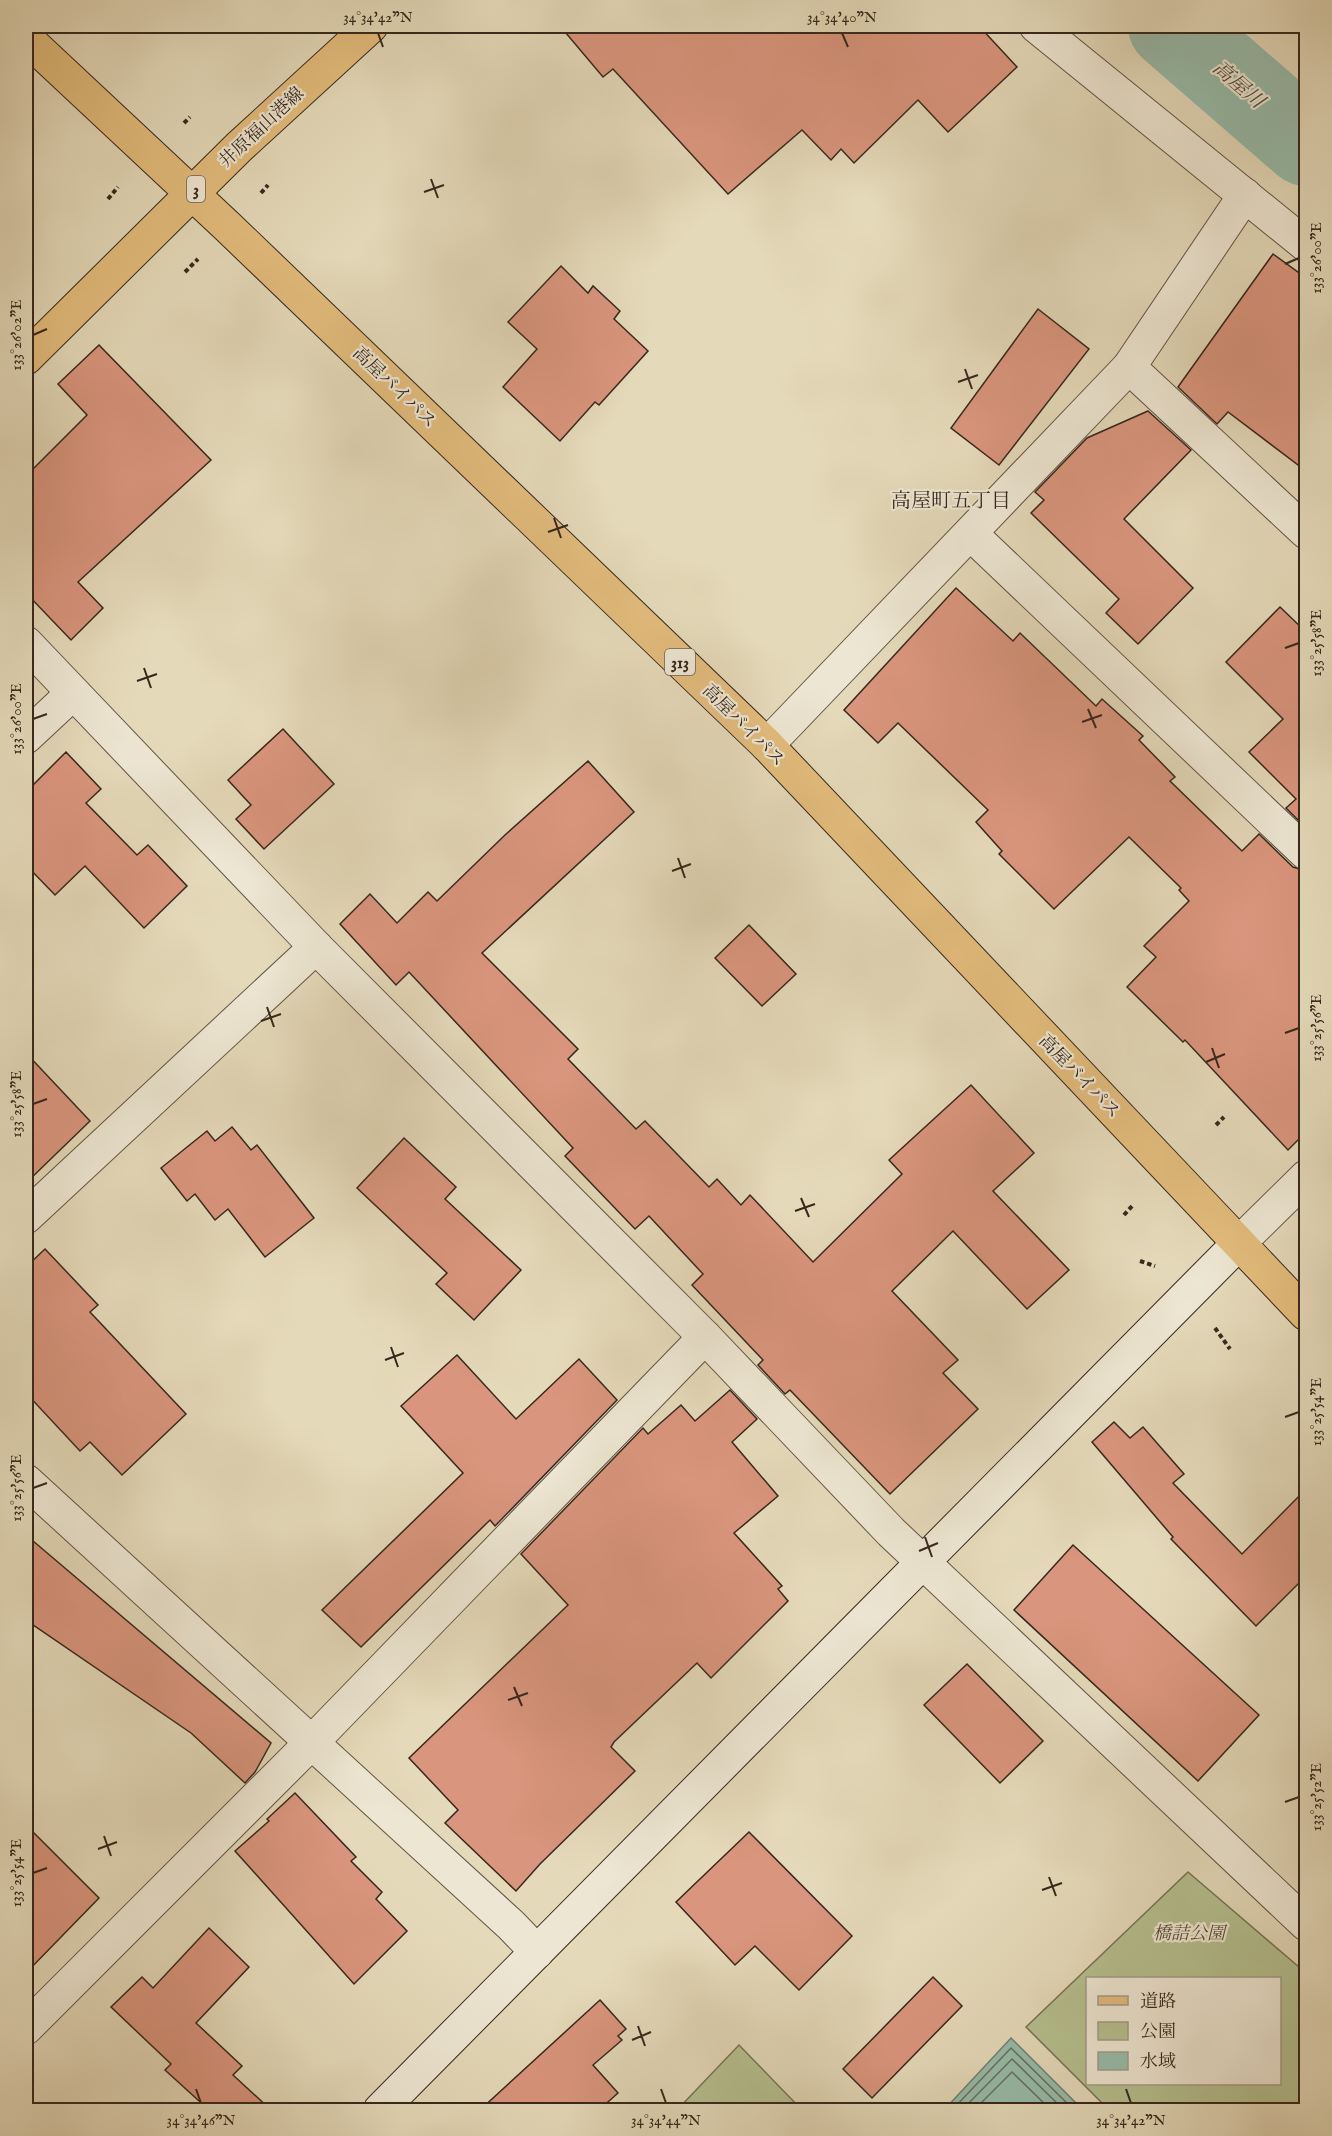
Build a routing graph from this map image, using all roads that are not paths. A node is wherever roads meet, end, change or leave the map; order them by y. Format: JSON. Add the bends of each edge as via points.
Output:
{"nodes":[{"id":1,"x":371,"y":26,"type":"edge"},
{"id":2,"x":1036,"y":26,"type":"edge"},
{"id":3,"x":26,"y":38,"type":"edge"},
{"id":4,"x":191,"y":193,"type":"junction"},
{"id":5,"x":1245,"y":195,"type":"junction"},
{"id":6,"x":1306,"y":245,"type":"edge"},
{"id":7,"x":26,"y":358,"type":"edge"},
{"id":8,"x":1129,"y":367,"type":"junction"},
{"id":9,"x":1306,"y":532,"type":"edge"},
{"id":10,"x":971,"y":534,"type":"junction"},
{"id":11,"x":26,"y":644,"type":"edge"},
{"id":12,"x":72,"y":694,"type":"junction"},
{"id":13,"x":26,"y":737,"type":"edge"},
{"id":14,"x":767,"y":745,"type":"junction"},
{"id":15,"x":1306,"y":853,"type":"edge"},
{"id":16,"x":316,"y":947,"type":"junction"},
{"id":17,"x":1306,"y":1177,"type":"edge"},
{"id":18,"x":26,"y":1217,"type":"edge"},
{"id":19,"x":1238,"y":1244,"type":"junction"},
{"id":20,"x":1306,"y":1314,"type":"edge"},
{"id":21,"x":705,"y":1337,"type":"junction"},
{"id":22,"x":26,"y":1481,"type":"edge"},
{"id":23,"x":923,"y":1563,"type":"junction"},
{"id":24,"x":311,"y":1743,"type":"junction"},
{"id":25,"x":1306,"y":1924,"type":"edge"},
{"id":26,"x":537,"y":1952,"type":"junction"},
{"id":27,"x":26,"y":2028,"type":"edge"},
{"id":28,"x":380,"y":2110,"type":"edge"}],
"edges":[{"from":1,"to":4,"type":"main road","name":"井原福山港線","number":"3"},
{"from":2,"to":5,"type":"street"},
{"from":3,"to":4,"type":"main road","name":"高屋バイパス","number":"313"},
{"from":4,"to":7,"type":"main road","name":"井原福山港線","number":"3"},
{"from":4,"to":14,"type":"main road","name":"高屋バイパス","number":"313"},
{"from":5,"to":6,"type":"street"},
{"from":5,"to":8,"type":"street"},
{"from":8,"to":9,"type":"street"},
{"from":8,"to":10,"type":"street"},
{"from":10,"to":14,"type":"street"},
{"from":10,"to":15,"type":"street"},
{"from":11,"to":12,"type":"street"},
{"from":12,"to":13,"type":"street"},
{"from":12,"to":16,"type":"street"},
{"from":14,"to":19,"type":"main road","name":"高屋バイパス","number":"313"},
{"from":16,"to":18,"type":"street"},
{"from":16,"to":21,"type":"street"},
{"from":17,"to":19,"type":"street"},
{"from":19,"to":20,"type":"main road","name":"高屋バイパス","number":"313"},
{"from":19,"to":23,"type":"street"},
{"from":21,"to":23,"type":"street"},
{"from":21,"to":24,"type":"street"},
{"from":22,"to":24,"type":"street"},
{"from":23,"to":25,"type":"street"},
{"from":23,"to":26,"type":"street"},
{"from":24,"to":26,"type":"street"},
{"from":24,"to":27,"type":"street"},
{"from":26,"to":28,"type":"street"}]}
